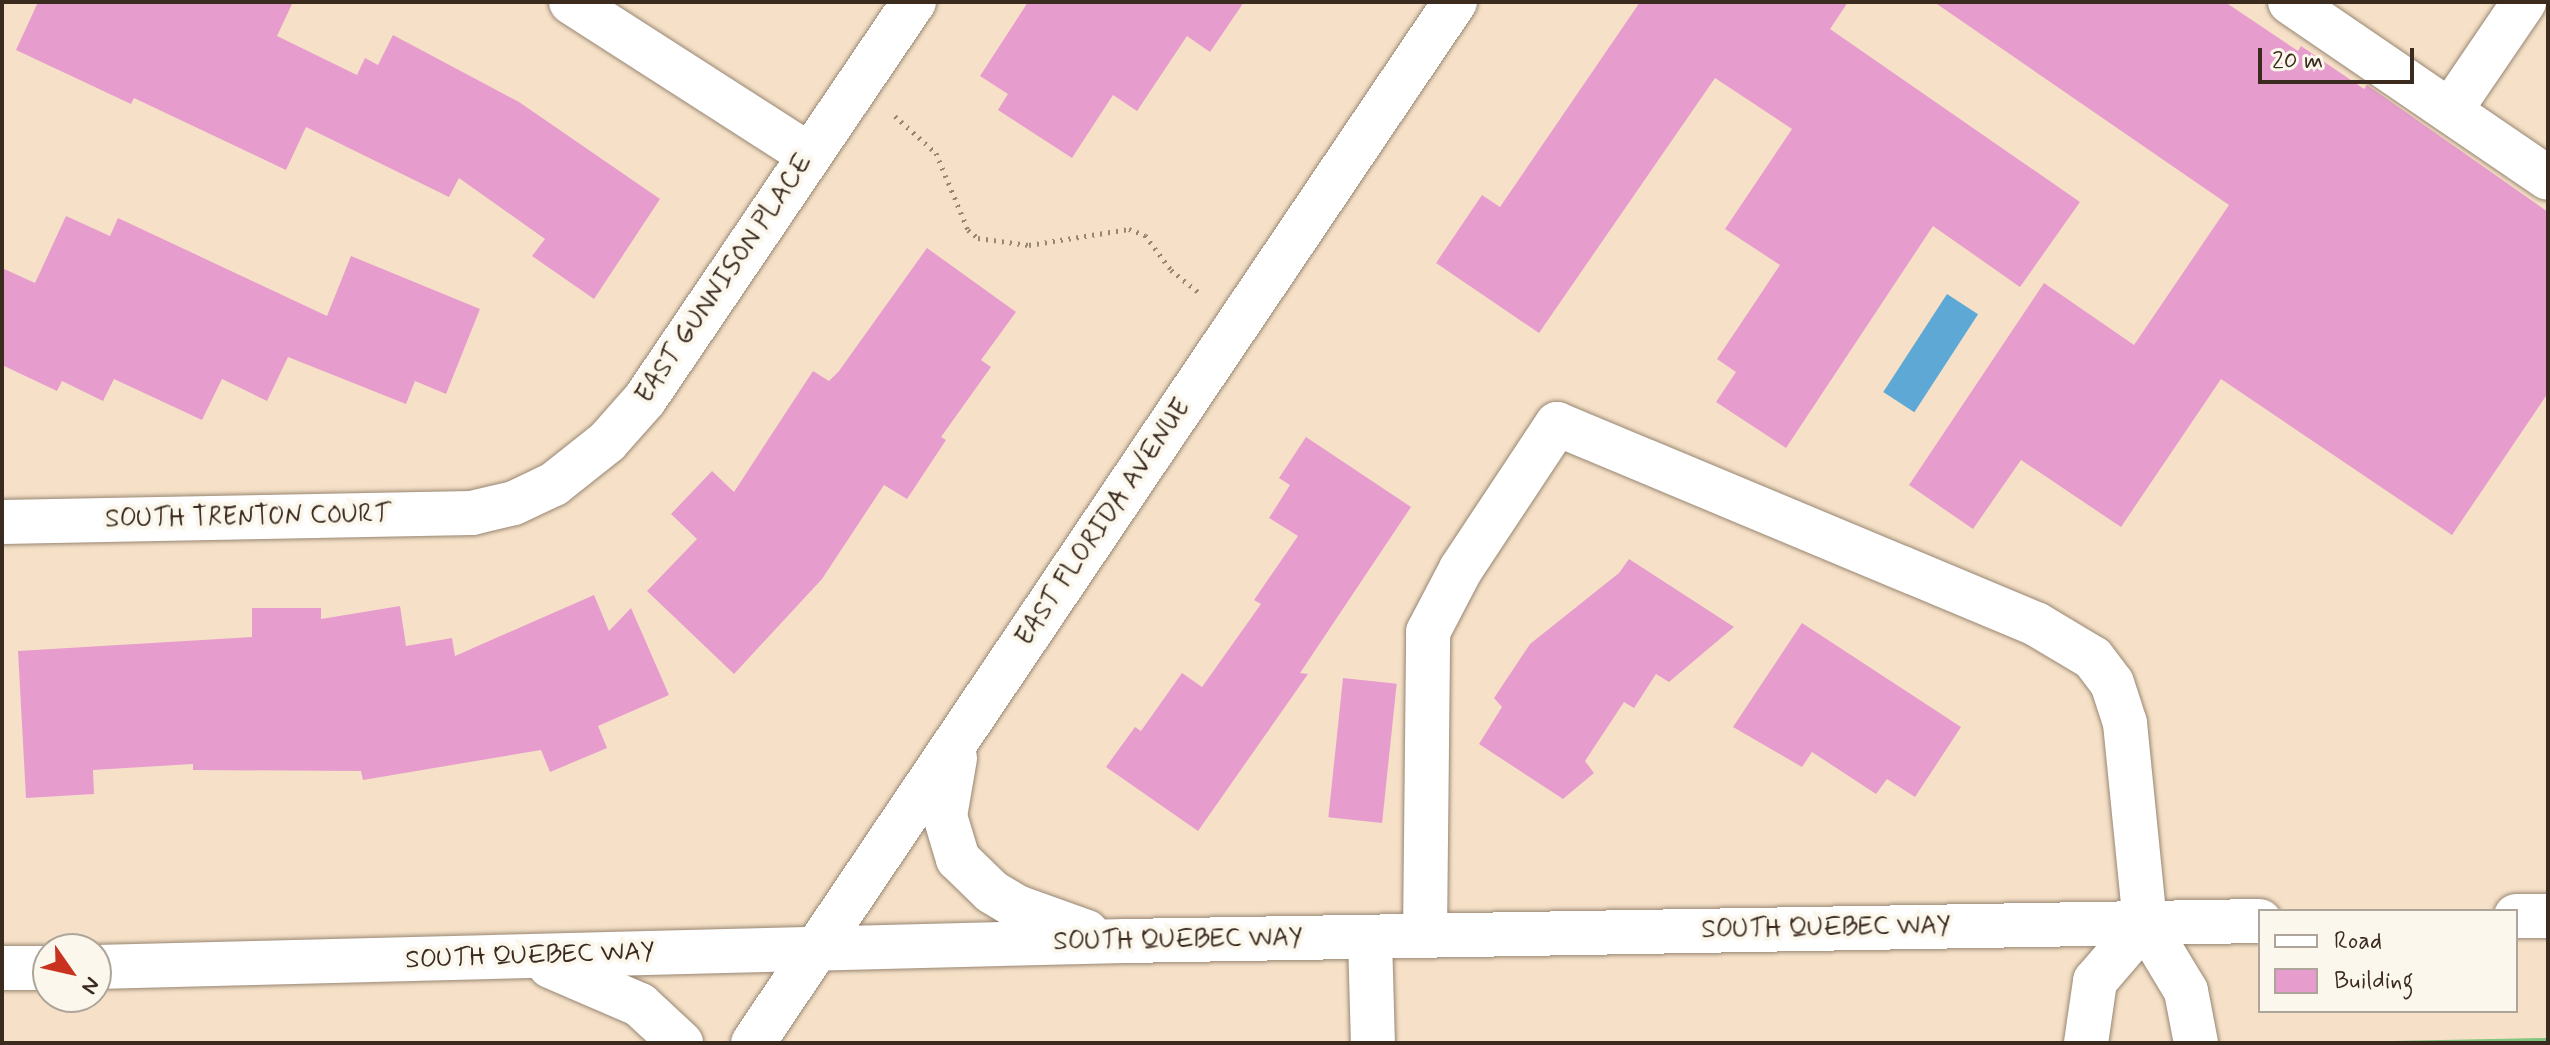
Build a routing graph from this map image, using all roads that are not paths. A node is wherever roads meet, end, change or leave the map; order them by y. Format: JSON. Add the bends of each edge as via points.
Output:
{"nodes":[{"id":1,"x":571,"y":2,"type":"edge"},
{"id":2,"x":914,"y":2,"type":"edge"},
{"id":3,"x":1455,"y":2,"type":"edge"},
{"id":4,"x":2290,"y":2,"type":"edge"},
{"id":5,"x":2524,"y":2,"type":"edge"},
{"id":6,"x":2450,"y":111,"type":"junction"},
{"id":7,"x":809,"y":155,"type":"junction"},
{"id":8,"x":2548,"y":178,"type":"edge"},
{"id":9,"x":493,"y":510,"type":"joint"},
{"id":10,"x":2,"y":522,"type":"edge"},
{"id":11,"x":959,"y":740,"type":"junction"},
{"id":12,"x":2518,"y":916,"type":"edge"},
{"id":13,"x":2548,"y":916,"type":"edge"},
{"id":14,"x":2258,"y":921,"type":"edge"},
{"id":15,"x":2145,"y":923,"type":"junction"},
{"id":16,"x":1425,"y":936,"type":"junction"},
{"id":17,"x":1370,"y":938,"type":"junction"},
{"id":18,"x":1125,"y":941,"type":"junction"},
{"id":19,"x":815,"y":951,"type":"junction"},
{"id":20,"x":517,"y":958,"type":"junction"},
{"id":21,"x":112,"y":967,"type":"edge"},
{"id":22,"x":2,"y":968,"type":"edge"},
{"id":23,"x":32,"y":968,"type":"edge"},
{"id":24,"x":681,"y":1043,"type":"edge"},
{"id":25,"x":753,"y":1043,"type":"edge"},
{"id":26,"x":1373,"y":1043,"type":"edge"},
{"id":27,"x":2086,"y":1043,"type":"edge"},
{"id":28,"x":2196,"y":1043,"type":"edge"}],
"edges":[{"from":1,"to":7,"type":"street"},
{"from":2,"to":7,"type":"street","name":"EAST GUNNISON PLACE"},
{"from":3,"to":11,"type":"street","name":"EAST FLORIDA AVENUE"},
{"from":4,"to":6,"type":"street"},
{"from":5,"to":6,"type":"street"},
{"from":6,"to":8,"type":"street"},
{"from":7,"to":9,"type":"street","name":"EAST GUNNISON PLACE","via":[[624,425],[573,473]]},
{"from":9,"to":10,"type":"street","name":"SOUTH TRENTON COURT"},
{"from":11,"to":18,"type":"street","via":[[945,816],[958,859],[992,892],[1017,907]]},
{"from":11,"to":19,"type":"street","name":"EAST FLORIDA AVENUE"},
{"from":12,"to":13,"type":"street"},
{"from":14,"to":15,"type":"street","name":"SOUTH QUEBEC WAY"},
{"from":15,"to":16,"type":"street","name":"SOUTH QUEBEC WAY"},
{"from":15,"to":16,"type":"street","via":[[2125,723],[2112,683],[2093,658],[2036,624],[1557,424],[1449,588],[1428,632]]},
{"from":15,"to":27,"type":"street","via":[[2095,981]]},
{"from":15,"to":28,"type":"street","via":[[2186,991]]},
{"from":16,"to":17,"type":"street","name":"SOUTH QUEBEC WAY"},
{"from":17,"to":18,"type":"street","name":"SOUTH QUEBEC WAY"},
{"from":17,"to":26,"type":"street"},
{"from":18,"to":19,"type":"street","name":"SOUTH QUEBEC WAY"},
{"from":19,"to":20,"type":"street","name":"SOUTH QUEBEC WAY"},
{"from":19,"to":25,"type":"street","name":"EAST FLORIDA AVENUE"},
{"from":20,"to":21,"type":"street","name":"SOUTH QUEBEC WAY"},
{"from":20,"to":24,"type":"street","via":[[611,989],[659,1018]]},
{"from":22,"to":23,"type":"street"}]}
